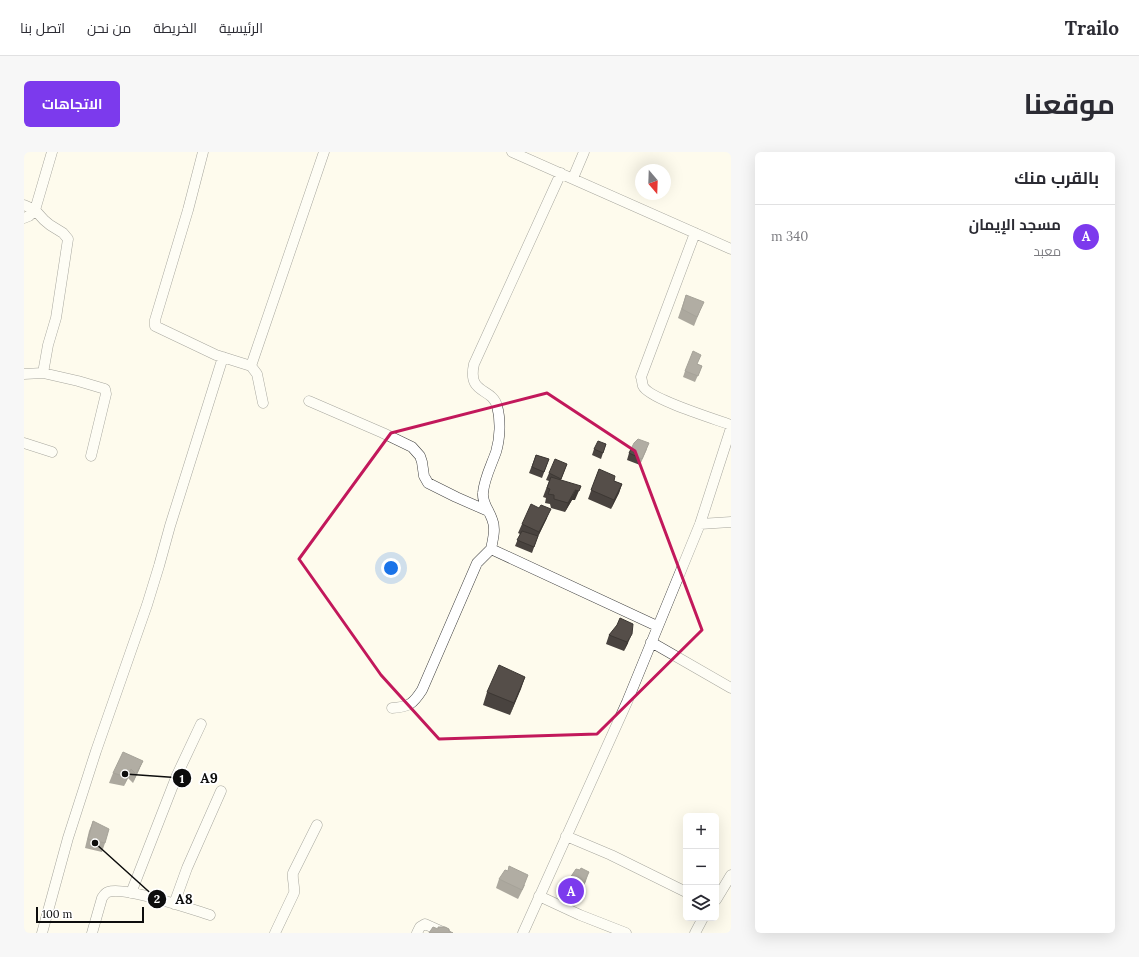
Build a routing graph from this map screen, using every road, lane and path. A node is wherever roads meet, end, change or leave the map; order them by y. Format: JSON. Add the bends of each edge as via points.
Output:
{"nodes":[{"id":1,"x":52,"y":152,"type":"edge"},
{"id":2,"x":203,"y":152,"type":"edge"},
{"id":3,"x":324,"y":152,"type":"edge"},
{"id":4,"x":512,"y":152,"type":"edge"},
{"id":5,"x":584,"y":152,"type":"edge"},
{"id":6,"x":561,"y":173,"type":"junction"},
{"id":7,"x":573,"y":178,"type":"junction"},
{"id":8,"x":24,"y":205,"type":"edge"},
{"id":9,"x":35,"y":210,"type":"junction"},
{"id":10,"x":24,"y":218,"type":"edge"},
{"id":11,"x":695,"y":233,"type":"junction"},
{"id":12,"x":731,"y":249,"type":"edge"},
{"id":13,"x":223,"y":357,"type":"junction"},
{"id":14,"x":251,"y":366,"type":"junction"},
{"id":15,"x":43,"y":372,"type":"junction"},
{"id":16,"x":24,"y":374,"type":"edge"},
{"id":17,"x":310,"y":402,"type":"dead end"},
{"id":18,"x":263,"y":403,"type":"dead end"},
{"id":19,"x":731,"y":425,"type":"edge"},
{"id":20,"x":731,"y":428,"type":"edge"},
{"id":21,"x":24,"y":443,"type":"edge"},
{"id":22,"x":52,"y":452,"type":"dead end"},
{"id":23,"x":91,"y":456,"type":"dead end"},
{"id":24,"x":488,"y":511,"type":"junction"},
{"id":25,"x":731,"y":522,"type":"edge"},
{"id":26,"x":700,"y":524,"type":"junction"},
{"id":27,"x":491,"y":549,"type":"junction"},
{"id":28,"x":657,"y":626,"type":"junction"},
{"id":29,"x":651,"y":642,"type":"junction"},
{"id":30,"x":731,"y":688,"type":"edge"},
{"id":31,"x":392,"y":708,"type":"dead end"},
{"id":32,"x":201,"y":724,"type":"dead end"},
{"id":33,"x":221,"y":791,"type":"dead end"},
{"id":34,"x":317,"y":825,"type":"dead end"},
{"id":35,"x":566,"y":836,"type":"junction"},
{"id":36,"x":731,"y":875,"type":"edge"},
{"id":37,"x":683,"y":891,"type":"edge"},
{"id":38,"x":131,"y":893,"type":"junction"},
{"id":39,"x":719,"y":895,"type":"edge"},
{"id":40,"x":538,"y":896,"type":"junction"},
{"id":41,"x":174,"y":904,"type":"junction"},
{"id":42,"x":210,"y":915,"type":"dead end"},
{"id":43,"x":701,"y":921,"type":"edge"},
{"id":44,"x":42,"y":933,"type":"edge"},
{"id":45,"x":92,"y":933,"type":"edge"},
{"id":46,"x":275,"y":933,"type":"edge"},
{"id":47,"x":417,"y":933,"type":"edge"},
{"id":48,"x":445,"y":933,"type":"edge"},
{"id":49,"x":522,"y":933,"type":"edge"},
{"id":50,"x":626,"y":933,"type":"edge"},
{"id":51,"x":695,"y":933,"type":"edge"}],
"edges":[{"from":1,"to":9,"type":"street"},
{"from":2,"to":13,"type":"street","via":[[154,322],[155,326]]},
{"from":3,"to":14,"type":"street"},
{"from":4,"to":6,"type":"street"},
{"from":5,"to":7,"type":"street"},
{"from":6,"to":7,"type":"street"},
{"from":6,"to":24,"type":"street","via":[[474,364],[474,381],[497,405],[499,425],[498,444],[482,495]]},
{"from":7,"to":11,"type":"street"},
{"from":8,"to":9,"type":"street"},
{"from":9,"to":10,"type":"street"},
{"from":9,"to":15,"type":"street","via":[[50,226],[68,239],[56,318]]},
{"from":11,"to":12,"type":"street"},
{"from":11,"to":19,"type":"street","via":[[641,377],[643,386],[659,399]]},
{"from":13,"to":14,"type":"street"},
{"from":13,"to":44,"type":"street","via":[[160,566],[68,838]]},
{"from":14,"to":18,"type":"street","via":[[257,374]]},
{"from":15,"to":16,"type":"street"},
{"from":15,"to":23,"type":"street","via":[[102,387],[106,391]]},
{"from":17,"to":24,"type":"street","via":[[412,447],[420,456],[428,483]]},
{"from":20,"to":26,"type":"street"},
{"from":21,"to":22,"type":"street"},
{"from":24,"to":27,"type":"street","via":[[494,527]]},
{"from":25,"to":26,"type":"street"},
{"from":26,"to":28,"type":"street"},
{"from":27,"to":28,"type":"street"},
{"from":27,"to":31,"type":"street","via":[[477,563],[422,690],[410,705]]},
{"from":28,"to":29,"type":"street"},
{"from":29,"to":30,"type":"street"},
{"from":29,"to":35,"type":"street"},
{"from":32,"to":38,"type":"street"},
{"from":33,"to":41,"type":"street"},
{"from":34,"to":46,"type":"street","via":[[293,873],[294,893]]},
{"from":35,"to":37,"type":"street"},
{"from":35,"to":40,"type":"street"},
{"from":36,"to":39,"type":"street"},
{"from":38,"to":41,"type":"street"},
{"from":38,"to":45,"type":"street","via":[[110,891],[105,894],[99,904]]},
{"from":40,"to":49,"type":"street"},
{"from":40,"to":50,"type":"street"},
{"from":41,"to":42,"type":"street"},
{"from":43,"to":51,"type":"street"},
{"from":47,"to":48,"type":"street","via":[[425,924]]}]}
